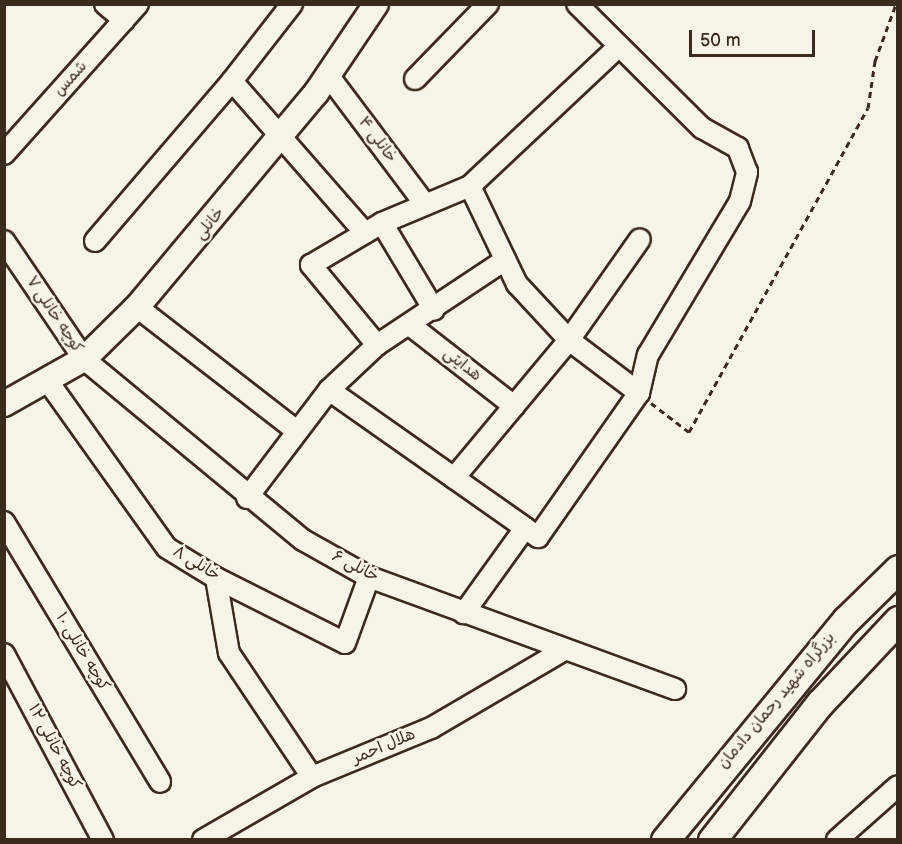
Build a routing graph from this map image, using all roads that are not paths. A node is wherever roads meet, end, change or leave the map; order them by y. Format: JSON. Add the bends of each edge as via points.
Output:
{"nodes":[{"id":1,"x":105,"y":4,"type":"edge"},
{"id":2,"x":138,"y":4,"type":"edge"},
{"id":3,"x":292,"y":4,"type":"edge"},
{"id":4,"x":376,"y":4,"type":"edge"},
{"id":5,"x":489,"y":4,"type":"edge"},
{"id":6,"x":578,"y":4,"type":"edge"},
{"id":7,"x":124,"y":20,"type":"junction"},
{"id":8,"x":618,"y":47,"type":"junction"},
{"id":9,"x":328,"y":75,"type":"junction"},
{"id":10,"x":415,"y":79,"type":"dead end"},
{"id":11,"x":232,"y":81,"type":"junction"},
{"id":12,"x":281,"y":137,"type":"junction"},
{"id":13,"x":4,"y":154,"type":"edge"},
{"id":14,"x":470,"y":186,"type":"junction"},
{"id":15,"x":425,"y":204,"type":"junction"},
{"id":16,"x":374,"y":228,"type":"junction"},
{"id":17,"x":640,"y":239,"type":"dead end"},
{"id":18,"x":4,"y":241,"type":"edge"},
{"id":19,"x":95,"y":241,"type":"dead end"},
{"id":20,"x":505,"y":260,"type":"junction"},
{"id":21,"x":137,"y":307,"type":"junction"},
{"id":22,"x":434,"y":310,"type":"junction"},
{"id":23,"x":410,"y":325,"type":"junction"},
{"id":24,"x":568,"y":340,"type":"junction"},
{"id":25,"x":377,"y":345,"type":"junction"},
{"id":26,"x":84,"y":359,"type":"junction"},
{"id":27,"x":47,"y":380,"type":"junction"},
{"id":28,"x":329,"y":390,"type":"junction"},
{"id":29,"x":639,"y":393,"type":"junction"},
{"id":30,"x":4,"y":404,"type":"edge"},
{"id":31,"x":514,"y":406,"type":"junction"},
{"id":32,"x":297,"y":431,"type":"junction"},
{"id":33,"x":454,"y":478,"type":"junction"},
{"id":34,"x":247,"y":498,"type":"junction"},
{"id":35,"x":4,"y":522,"type":"edge"},
{"id":36,"x":525,"y":528,"type":"junction"},
{"id":37,"x":897,"y":568,"type":"edge"},
{"id":38,"x":369,"y":577,"type":"junction"},
{"id":39,"x":216,"y":578,"type":"junction"},
{"id":40,"x":464,"y":613,"type":"junction"},
{"id":41,"x":897,"y":620,"type":"edge"},
{"id":42,"x":564,"y":650,"type":"junction"},
{"id":43,"x":4,"y":654,"type":"edge"},
{"id":44,"x":675,"y":689,"type":"dead end"},
{"id":45,"x":312,"y":777,"type":"junction"},
{"id":46,"x":160,"y":782,"type":"dead end"},
{"id":47,"x":897,"y":786,"type":"edge"},
{"id":48,"x":103,"y":840,"type":"edge"},
{"id":49,"x":203,"y":840,"type":"edge"},
{"id":50,"x":664,"y":840,"type":"edge"},
{"id":51,"x":712,"y":840,"type":"edge"},
{"id":52,"x":837,"y":840,"type":"edge"}],
"edges":[{"from":1,"to":7,"type":"street"},
{"from":2,"to":7,"type":"street","name":"شمس"},
{"from":3,"to":11,"type":"street"},
{"from":4,"to":9,"type":"main road","name":"خانلی"},
{"from":5,"to":10,"type":"street"},
{"from":6,"to":8,"type":"street"},
{"from":7,"to":13,"type":"street","name":"شمس"},
{"from":8,"to":14,"type":"street"},
{"from":8,"to":29,"type":"street","via":[[702,128],[738,148],[747,172],[740,201],[648,356]]},
{"from":9,"to":12,"type":"main road","name":"خانلی"},
{"from":9,"to":15,"type":"street","name":"خانلی ۴"},
{"from":11,"to":12,"type":"street"},
{"from":11,"to":19,"type":"street"},
{"from":12,"to":16,"type":"street"},
{"from":12,"to":21,"type":"main road","name":"خانلی"},
{"from":14,"to":15,"type":"street"},
{"from":14,"to":20,"type":"street"},
{"from":15,"to":16,"type":"street"},
{"from":16,"to":22,"type":"street"},
{"from":16,"to":25,"type":"street","via":[[311,265]]},
{"from":17,"to":24,"type":"street"},
{"from":18,"to":26,"type":"street","name":"کوچه خانلی ۷"},
{"from":20,"to":22,"type":"street"},
{"from":20,"to":24,"type":"street","via":[[517,284]]},
{"from":21,"to":26,"type":"main road","name":"خانلی"},
{"from":21,"to":32,"type":"street"},
{"from":22,"to":23,"type":"street"},
{"from":23,"to":25,"type":"street"},
{"from":23,"to":31,"type":"street","name":"هدایتی"},
{"from":24,"to":29,"type":"street"},
{"from":24,"to":31,"type":"street"},
{"from":25,"to":28,"type":"street"},
{"from":26,"to":27,"type":"main road","name":"خانلی"},
{"from":26,"to":34,"type":"street","name":"خانلی ۶"},
{"from":27,"to":30,"type":"main road","name":"خانلی"},
{"from":27,"to":39,"type":"street","name":"خانلی ۸","via":[[167,548]]},
{"from":28,"to":32,"type":"street"},
{"from":28,"to":33,"type":"street"},
{"from":29,"to":36,"type":"street","via":[[538,537]]},
{"from":31,"to":33,"type":"street"},
{"from":32,"to":34,"type":"street"},
{"from":33,"to":36,"type":"street"},
{"from":34,"to":38,"type":"street","name":"خانلی ۶","via":[[303,540]]},
{"from":35,"to":46,"type":"street","name":"کوچه خانلی ۱۰"},
{"from":36,"to":40,"type":"street"},
{"from":37,"to":50,"type":"highway","name":"بزرگراه شهید رحمان دادمان","via":[[838,628]]},
{"from":38,"to":39,"type":"street","name":"خانلی ۸","via":[[345,643]]},
{"from":38,"to":40,"type":"street","name":"خانلی ۶"},
{"from":39,"to":45,"type":"street","via":[[230,653]]},
{"from":40,"to":42,"type":"street","name":"خانلی ۶"},
{"from":41,"to":51,"type":"highway","name":"بزرگراه شهید رحمان دادمان","via":[[820,703]]},
{"from":42,"to":44,"type":"street","name":"خانلی ۶"},
{"from":42,"to":45,"type":"street","name":"هلال احمر","via":[[431,728]]},
{"from":43,"to":48,"type":"street","name":"کوچه خانلی ۱۲"},
{"from":45,"to":49,"type":"street","name":"هلال احمر"},
{"from":47,"to":52,"type":"street"}]}
